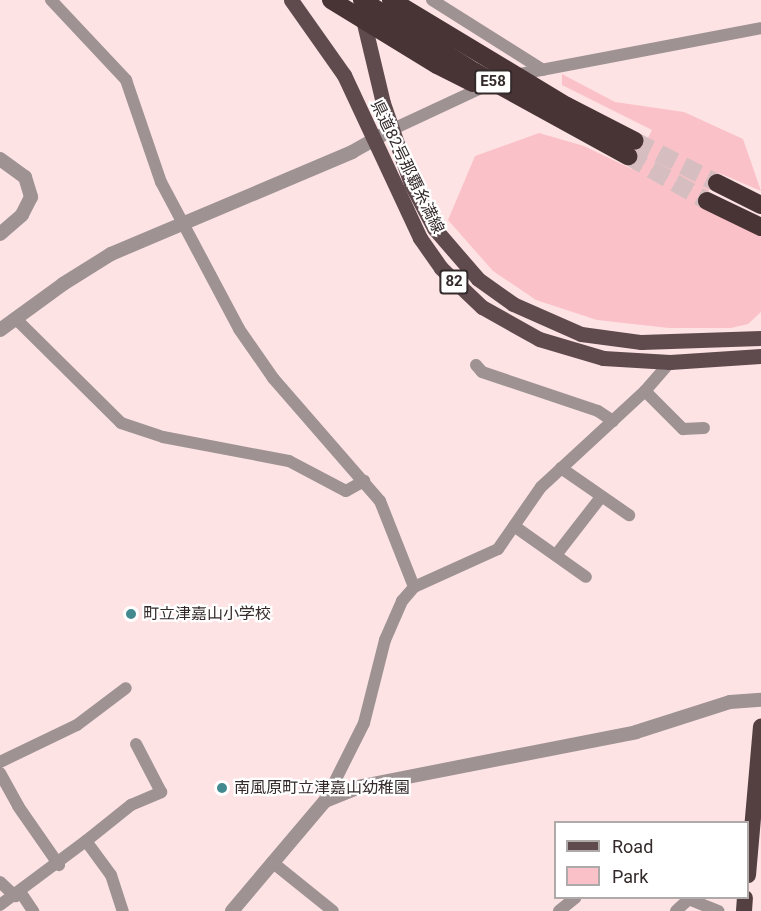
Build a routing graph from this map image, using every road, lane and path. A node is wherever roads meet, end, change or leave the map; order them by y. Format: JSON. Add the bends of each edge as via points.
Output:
{"nodes":[{"id":1,"x":51,"y":0,"type":"edge"},
{"id":2,"x":291,"y":0,"type":"edge"},
{"id":3,"x":331,"y":0,"type":"edge"},
{"id":4,"x":361,"y":0,"type":"edge"},
{"id":5,"x":391,"y":0,"type":"edge"},
{"id":6,"x":410,"y":0,"type":"edge"},
{"id":7,"x":432,"y":0,"type":"edge"},
{"id":8,"x":761,"y":28,"type":"edge"},
{"id":9,"x":543,"y":70,"type":"junction"},
{"id":10,"x":565,"y":114,"type":"junction"},
{"id":11,"x":391,"y":130,"type":"junction"},
{"id":12,"x":373,"y":140,"type":"junction"},
{"id":13,"x":632,"y":149,"type":"tunnel mouth"},
{"id":14,"x":0,"y":159,"type":"edge"},
{"id":15,"x":717,"y":183,"type":"tunnel mouth"},
{"id":16,"x":708,"y":201,"type":"tunnel mouth"},
{"id":17,"x":761,"y":205,"type":"edge"},
{"id":18,"x":184,"y":220,"type":"junction"},
{"id":19,"x":761,"y":227,"type":"edge"},
{"id":20,"x":0,"y":234,"type":"edge"},
{"id":21,"x":15,"y":318,"type":"junction"},
{"id":22,"x":0,"y":330,"type":"edge"},
{"id":23,"x":761,"y":338,"type":"edge"},
{"id":24,"x":761,"y":356,"type":"edge"},
{"id":25,"x":669,"y":362,"type":"junction"},
{"id":26,"x":476,"y":365,"type":"dead end"},
{"id":27,"x":645,"y":391,"type":"junction"},
{"id":28,"x":613,"y":420,"type":"junction"},
{"id":29,"x":704,"y":428,"type":"dead end"},
{"id":30,"x":561,"y":468,"type":"junction"},
{"id":31,"x":364,"y":481,"type":"junction"},
{"id":32,"x":602,"y":496,"type":"junction"},
{"id":33,"x":629,"y":515,"type":"dead end"},
{"id":34,"x":514,"y":526,"type":"junction"},
{"id":35,"x":556,"y":555,"type":"junction"},
{"id":36,"x":586,"y":577,"type":"dead end"},
{"id":37,"x":414,"y":587,"type":"junction"},
{"id":38,"x":126,"y":688,"type":"dead end"},
{"id":39,"x":761,"y":700,"type":"edge"},
{"id":40,"x":761,"y":727,"type":"edge"},
{"id":41,"x":136,"y":744,"type":"dead end"},
{"id":42,"x":0,"y":762,"type":"edge"},
{"id":43,"x":0,"y":773,"type":"edge"},
{"id":44,"x":326,"y":801,"type":"junction"},
{"id":45,"x":86,"y":841,"type":"junction"},
{"id":46,"x":749,"y":854,"type":"edge"},
{"id":47,"x":272,"y":862,"type":"junction"},
{"id":48,"x":59,"y":865,"type":"junction"},
{"id":49,"x":0,"y":882,"type":"edge"},
{"id":50,"x":18,"y":895,"type":"junction"},
{"id":51,"x":573,"y":899,"type":"edge"},
{"id":52,"x":686,"y":899,"type":"edge"},
{"id":53,"x":689,"y":899,"type":"edge"},
{"id":54,"x":0,"y":905,"type":"edge"},
{"id":55,"x":33,"y":911,"type":"edge"},
{"id":56,"x":123,"y":911,"type":"edge"},
{"id":57,"x":232,"y":911,"type":"edge"},
{"id":58,"x":333,"y":911,"type":"edge"},
{"id":59,"x":558,"y":911,"type":"edge"},
{"id":60,"x":676,"y":911,"type":"edge"},
{"id":61,"x":719,"y":911,"type":"edge"}],
"edges":[{"from":1,"to":18,"type":"street","via":[[126,80],[161,182]]},
{"from":2,"to":12,"type":"main road","name":"県道82号那覇糸満線","number":"82","via":[[344,75]]},
{"from":3,"to":10,"type":"highway","bridge":true,"via":[[437,65]]},
{"from":4,"to":10,"type":"highway","number":"E58","bridge":true},
{"from":4,"to":11,"type":"main road","name":"県道82号那覇糸満線","number":"82"},
{"from":5,"to":10,"type":"highway","number":"E58","bridge":true},
{"from":6,"to":10,"type":"highway","bridge":true},
{"from":7,"to":9,"type":"street"},
{"from":8,"to":9,"type":"street"},
{"from":9,"to":11,"type":"street","via":[[502,78]]},
{"from":10,"to":13,"type":"highway","number":"E58","bridge":true},
{"from":11,"to":12,"type":"street"},
{"from":11,"to":23,"type":"main road","name":"県道82号那覇糸満線","number":"82","via":[[411,184],[434,228],[478,279],[513,304],[581,334],[611,340]]},
{"from":12,"to":18,"type":"street"},
{"from":12,"to":25,"type":"main road","name":"県道82号那覇糸満線","number":"82","via":[[404,210],[429,252],[482,307],[557,346],[603,358]]},
{"from":14,"to":20,"type":"street","via":[[25,177],[31,197],[22,215]]},
{"from":15,"to":17,"type":"highway"},
{"from":16,"to":19,"type":"highway"},
{"from":18,"to":21,"type":"street","via":[[111,254]]},
{"from":18,"to":31,"type":"street","via":[[239,329],[273,378]]},
{"from":21,"to":22,"type":"street"},
{"from":21,"to":31,"type":"street","via":[[121,423],[163,437],[289,461],[346,491]]},
{"from":24,"to":25,"type":"main road","name":"県道82号那覇糸満線","number":"82"},
{"from":25,"to":27,"type":"street"},
{"from":26,"to":28,"type":"street","via":[[482,372],[598,411]]},
{"from":27,"to":28,"type":"street"},
{"from":27,"to":29,"type":"street","via":[[683,429]]},
{"from":28,"to":30,"type":"street"},
{"from":30,"to":32,"type":"street"},
{"from":30,"to":34,"type":"street"},
{"from":31,"to":37,"type":"street","via":[[387,516]]},
{"from":32,"to":33,"type":"street"},
{"from":32,"to":35,"type":"street"},
{"from":34,"to":35,"type":"street"},
{"from":34,"to":37,"type":"street","via":[[498,549]]},
{"from":35,"to":36,"type":"street"},
{"from":37,"to":44,"type":"street","via":[[393,618],[364,723]]},
{"from":38,"to":42,"type":"street","via":[[77,725]]},
{"from":39,"to":44,"type":"street","via":[[730,702],[636,732],[362,786]]},
{"from":40,"to":46,"type":"highway"},
{"from":41,"to":45,"type":"street","via":[[161,792],[131,805]]},
{"from":43,"to":48,"type":"street"},
{"from":44,"to":47,"type":"street"},
{"from":45,"to":48,"type":"street"},
{"from":45,"to":56,"type":"street","via":[[111,874]]},
{"from":47,"to":57,"type":"street"},
{"from":47,"to":58,"type":"street"},
{"from":48,"to":50,"type":"street"},
{"from":49,"to":50,"type":"street"},
{"from":50,"to":54,"type":"street"},
{"from":50,"to":55,"type":"street"},
{"from":51,"to":59,"type":"street"},
{"from":52,"to":60,"type":"street"},
{"from":53,"to":61,"type":"street"}]}
